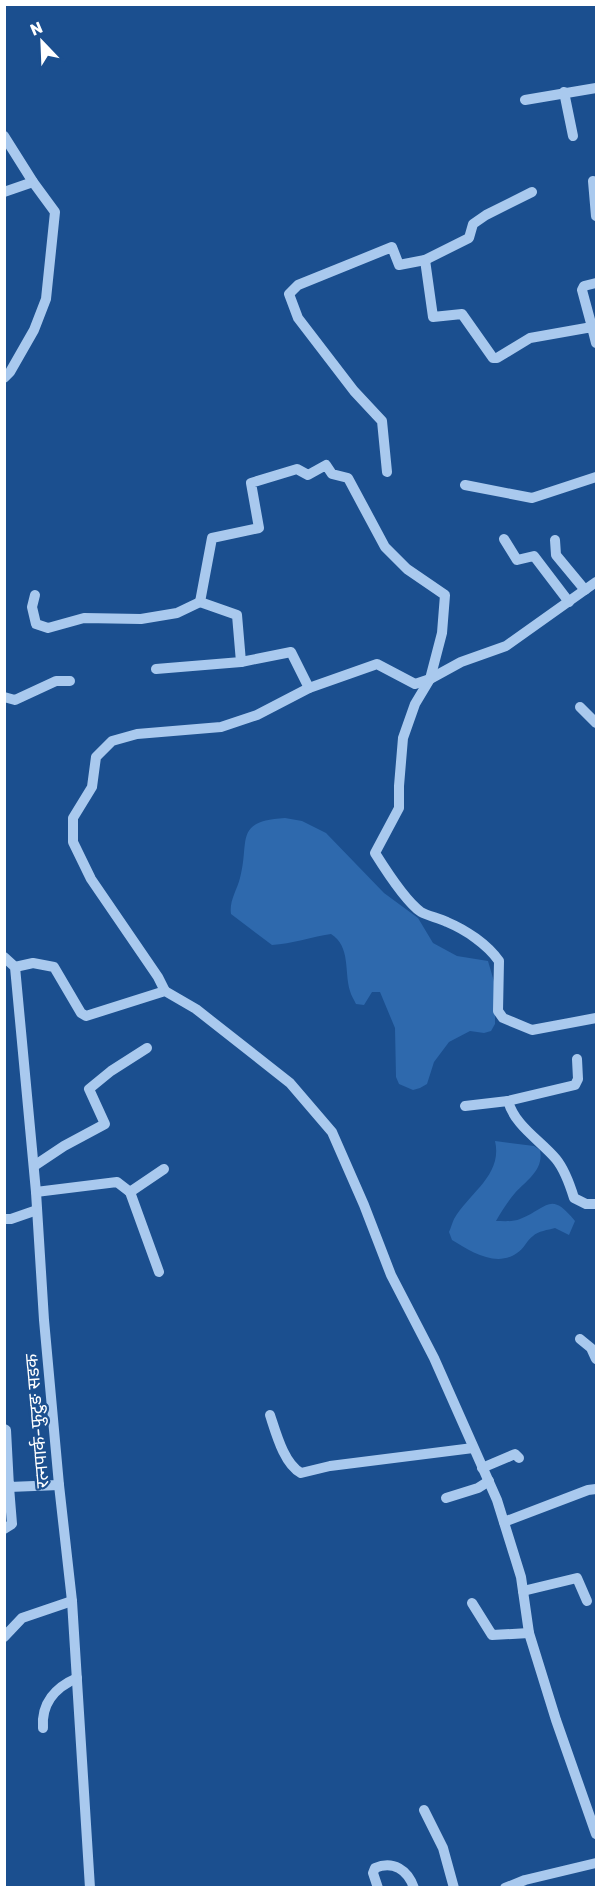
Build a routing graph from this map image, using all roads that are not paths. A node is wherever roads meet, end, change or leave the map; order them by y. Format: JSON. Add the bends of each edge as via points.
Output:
{"nodes":[{"id":1,"x":597,"y":88,"type":"edge"},
{"id":2,"x":564,"y":92,"type":"junction"},
{"id":3,"x":525,"y":100,"type":"dead end"},
{"id":4,"x":4,"y":136,"type":"edge"},
{"id":5,"x":573,"y":136,"type":"dead end"},
{"id":6,"x":593,"y":181,"type":"dead end"},
{"id":7,"x":33,"y":182,"type":"junction"},
{"id":8,"x":4,"y":192,"type":"edge"},
{"id":9,"x":532,"y":192,"type":"dead end"},
{"id":10,"x":597,"y":216,"type":"edge"},
{"id":11,"x":424,"y":260,"type":"junction"},
{"id":12,"x":597,"y":283,"type":"edge"},
{"id":13,"x":592,"y":327,"type":"junction"},
{"id":14,"x":597,"y":343,"type":"edge"},
{"id":15,"x":4,"y":378,"type":"edge"},
{"id":16,"x":387,"y":472,"type":"dead end"},
{"id":17,"x":597,"y":477,"type":"edge"},
{"id":18,"x":465,"y":485,"type":"dead end"},
{"id":19,"x":504,"y":539,"type":"dead end"},
{"id":20,"x":555,"y":540,"type":"dead end"},
{"id":21,"x":597,"y":582,"type":"edge"},
{"id":22,"x":585,"y":590,"type":"junction"},
{"id":23,"x":35,"y":595,"type":"dead end"},
{"id":24,"x":201,"y":602,"type":"junction"},
{"id":25,"x":569,"y":602,"type":"junction"},
{"id":26,"x":241,"y":662,"type":"junction"},
{"id":27,"x":156,"y":669,"type":"dead end"},
{"id":28,"x":430,"y":679,"type":"junction"},
{"id":29,"x":70,"y":681,"type":"dead end"},
{"id":30,"x":309,"y":688,"type":"junction"},
{"id":31,"x":4,"y":697,"type":"edge"},
{"id":32,"x":580,"y":707,"type":"dead end"},
{"id":33,"x":597,"y":723,"type":"edge"},
{"id":34,"x":4,"y":957,"type":"edge"},
{"id":35,"x":15,"y":968,"type":"junction"},
{"id":36,"x":165,"y":991,"type":"junction"},
{"id":37,"x":597,"y":1018,"type":"edge"},
{"id":38,"x":147,"y":1048,"type":"dead end"},
{"id":39,"x":577,"y":1059,"type":"dead end"},
{"id":40,"x":508,"y":1101,"type":"junction"},
{"id":41,"x":465,"y":1106,"type":"dead end"},
{"id":42,"x":34,"y":1166,"type":"junction"},
{"id":43,"x":164,"y":1169,"type":"dead end"},
{"id":44,"x":36,"y":1192,"type":"junction"},
{"id":45,"x":130,"y":1192,"type":"junction"},
{"id":46,"x":597,"y":1204,"type":"edge"},
{"id":47,"x":37,"y":1210,"type":"junction"},
{"id":48,"x":4,"y":1219,"type":"edge"},
{"id":49,"x":159,"y":1272,"type":"dead end"},
{"id":50,"x":579,"y":1339,"type":"dead end"},
{"id":51,"x":597,"y":1359,"type":"edge"},
{"id":52,"x":270,"y":1415,"type":"dead end"},
{"id":53,"x":4,"y":1429,"type":"edge"},
{"id":54,"x":473,"y":1448,"type":"junction"},
{"id":55,"x":519,"y":1458,"type":"dead end"},
{"id":56,"x":482,"y":1468,"type":"junction"},
{"id":57,"x":489,"y":1480,"type":"junction"},
{"id":58,"x":59,"y":1485,"type":"junction"},
{"id":59,"x":9,"y":1487,"type":"junction"},
{"id":60,"x":597,"y":1489,"type":"edge"},
{"id":61,"x":446,"y":1498,"type":"dead end"},
{"id":62,"x":504,"y":1522,"type":"junction"},
{"id":63,"x":4,"y":1529,"type":"edge"},
{"id":64,"x":523,"y":1591,"type":"junction"},
{"id":65,"x":72,"y":1601,"type":"junction"},
{"id":66,"x":587,"y":1601,"type":"dead end"},
{"id":67,"x":472,"y":1603,"type":"dead end"},
{"id":68,"x":529,"y":1633,"type":"junction"},
{"id":69,"x":4,"y":1637,"type":"edge"},
{"id":70,"x":77,"y":1678,"type":"junction"},
{"id":71,"x":43,"y":1728,"type":"dead end"},
{"id":72,"x":424,"y":1810,"type":"dead end"},
{"id":73,"x":597,"y":1834,"type":"edge"},
{"id":74,"x":597,"y":1863,"type":"edge"},
{"id":75,"x":90,"y":1887,"type":"edge"},
{"id":76,"x":378,"y":1887,"type":"edge"},
{"id":77,"x":414,"y":1887,"type":"edge"},
{"id":78,"x":454,"y":1887,"type":"edge"},
{"id":79,"x":505,"y":1887,"type":"edge"}],
"edges":[{"from":1,"to":2,"type":"street"},
{"from":2,"to":3,"type":"street"},
{"from":2,"to":5,"type":"street"},
{"from":4,"to":7,"type":"street"},
{"from":6,"to":10,"type":"street"},
{"from":7,"to":8,"type":"street"},
{"from":7,"to":15,"type":"street","via":[[55,212],[46,298],[34,330]]},
{"from":9,"to":11,"type":"street","via":[[473,224],[470,238]]},
{"from":11,"to":13,"type":"street","via":[[433,317],[462,314],[493,358],[530,338]]},
{"from":11,"to":16,"type":"street","via":[[399,265],[392,247],[298,285],[289,294],[298,318],[382,421]]},
{"from":12,"to":13,"type":"street","via":[[582,290]]},
{"from":13,"to":14,"type":"street"},
{"from":17,"to":18,"type":"street","via":[[532,498]]},
{"from":19,"to":25,"type":"street","via":[[517,560],[534,556]]},
{"from":20,"to":22,"type":"street","via":[[556,555]]},
{"from":21,"to":22,"type":"street"},
{"from":22,"to":25,"type":"street"},
{"from":23,"to":24,"type":"street","via":[[32,608],[36,624],[48,628],[84,618],[141,619],[177,613]]},
{"from":24,"to":26,"type":"street","via":[[237,615]]},
{"from":24,"to":28,"type":"street","via":[[212,538],[259,528],[251,483],[297,469],[308,476],[326,465],[332,474],[348,478],[385,547],[407,569],[445,595],[442,633]]},
{"from":25,"to":28,"type":"street","via":[[506,646],[461,662]]},
{"from":26,"to":27,"type":"street"},
{"from":26,"to":30,"type":"street","via":[[291,652]]},
{"from":28,"to":30,"type":"street","via":[[415,684],[377,664]]},
{"from":28,"to":37,"type":"street","via":[[415,704],[403,738],[399,808],[375,853],[392,880],[420,911],[468,933],[499,961],[498,1011],[502,1018],[532,1030]]},
{"from":29,"to":31,"type":"street","via":[[56,681],[15,700]]},
{"from":30,"to":36,"type":"street","via":[[257,715],[221,727],[137,734],[112,741],[96,757],[92,787],[73,818],[73,842],[91,879]]},
{"from":32,"to":33,"type":"street"},
{"from":34,"to":35,"type":"street"},
{"from":35,"to":36,"type":"street","via":[[33,963],[54,967],[86,1016]]},
{"from":35,"to":42,"type":"street","name":"रत्नपार्क-फुटुङ सडक"},
{"from":36,"to":54,"type":"street","via":[[196,1009],[290,1083],[332,1132],[391,1275],[434,1358]]},
{"from":38,"to":42,"type":"street","via":[[89,1089],[105,1124]]},
{"from":39,"to":40,"type":"street","via":[[578,1079],[574,1085]]},
{"from":40,"to":41,"type":"street"},
{"from":40,"to":46,"type":"street","via":[[518,1122],[558,1162],[574,1198]]},
{"from":42,"to":44,"type":"street","name":"रत्नपार्क-फुटुङ सडक"},
{"from":43,"to":45,"type":"street"},
{"from":44,"to":45,"type":"street","via":[[117,1182]]},
{"from":44,"to":47,"type":"street","name":"रत्नपार्क-फुटुङ सडक"},
{"from":45,"to":49,"type":"street"},
{"from":47,"to":48,"type":"street"},
{"from":47,"to":58,"type":"street","name":"रत्नपार्क-फुटुङ सडक"},
{"from":50,"to":51,"type":"street"},
{"from":52,"to":54,"type":"street","via":[[294,1469],[301,1473],[339,1464]]},
{"from":53,"to":59,"type":"street"},
{"from":54,"to":56,"type":"street"},
{"from":55,"to":56,"type":"street","via":[[515,1454]]},
{"from":56,"to":57,"type":"street"},
{"from":57,"to":61,"type":"street","via":[[478,1488]]},
{"from":57,"to":62,"type":"street"},
{"from":58,"to":59,"type":"street"},
{"from":58,"to":65,"type":"street","name":"रत्नपार्क-फुटुङ सडक"},
{"from":59,"to":63,"type":"street","via":[[12,1524]]},
{"from":60,"to":62,"type":"street"},
{"from":62,"to":64,"type":"street"},
{"from":64,"to":66,"type":"street","via":[[577,1578]]},
{"from":64,"to":68,"type":"street"},
{"from":65,"to":69,"type":"street","via":[[22,1618]]},
{"from":65,"to":70,"type":"street","name":"रत्नपार्क-फुटुङ सडक"},
{"from":67,"to":68,"type":"street","via":[[492,1635]]},
{"from":68,"to":73,"type":"street"},
{"from":70,"to":71,"type":"street","via":[[54,1694],[42,1716]]},
{"from":70,"to":75,"type":"street","name":"रत्नपार्क-फुटुङ सडक"},
{"from":72,"to":78,"type":"street","via":[[443,1848]]},
{"from":74,"to":79,"type":"street"},
{"from":76,"to":77,"type":"street","via":[[373,1873],[381,1865],[400,1867]]}]}
